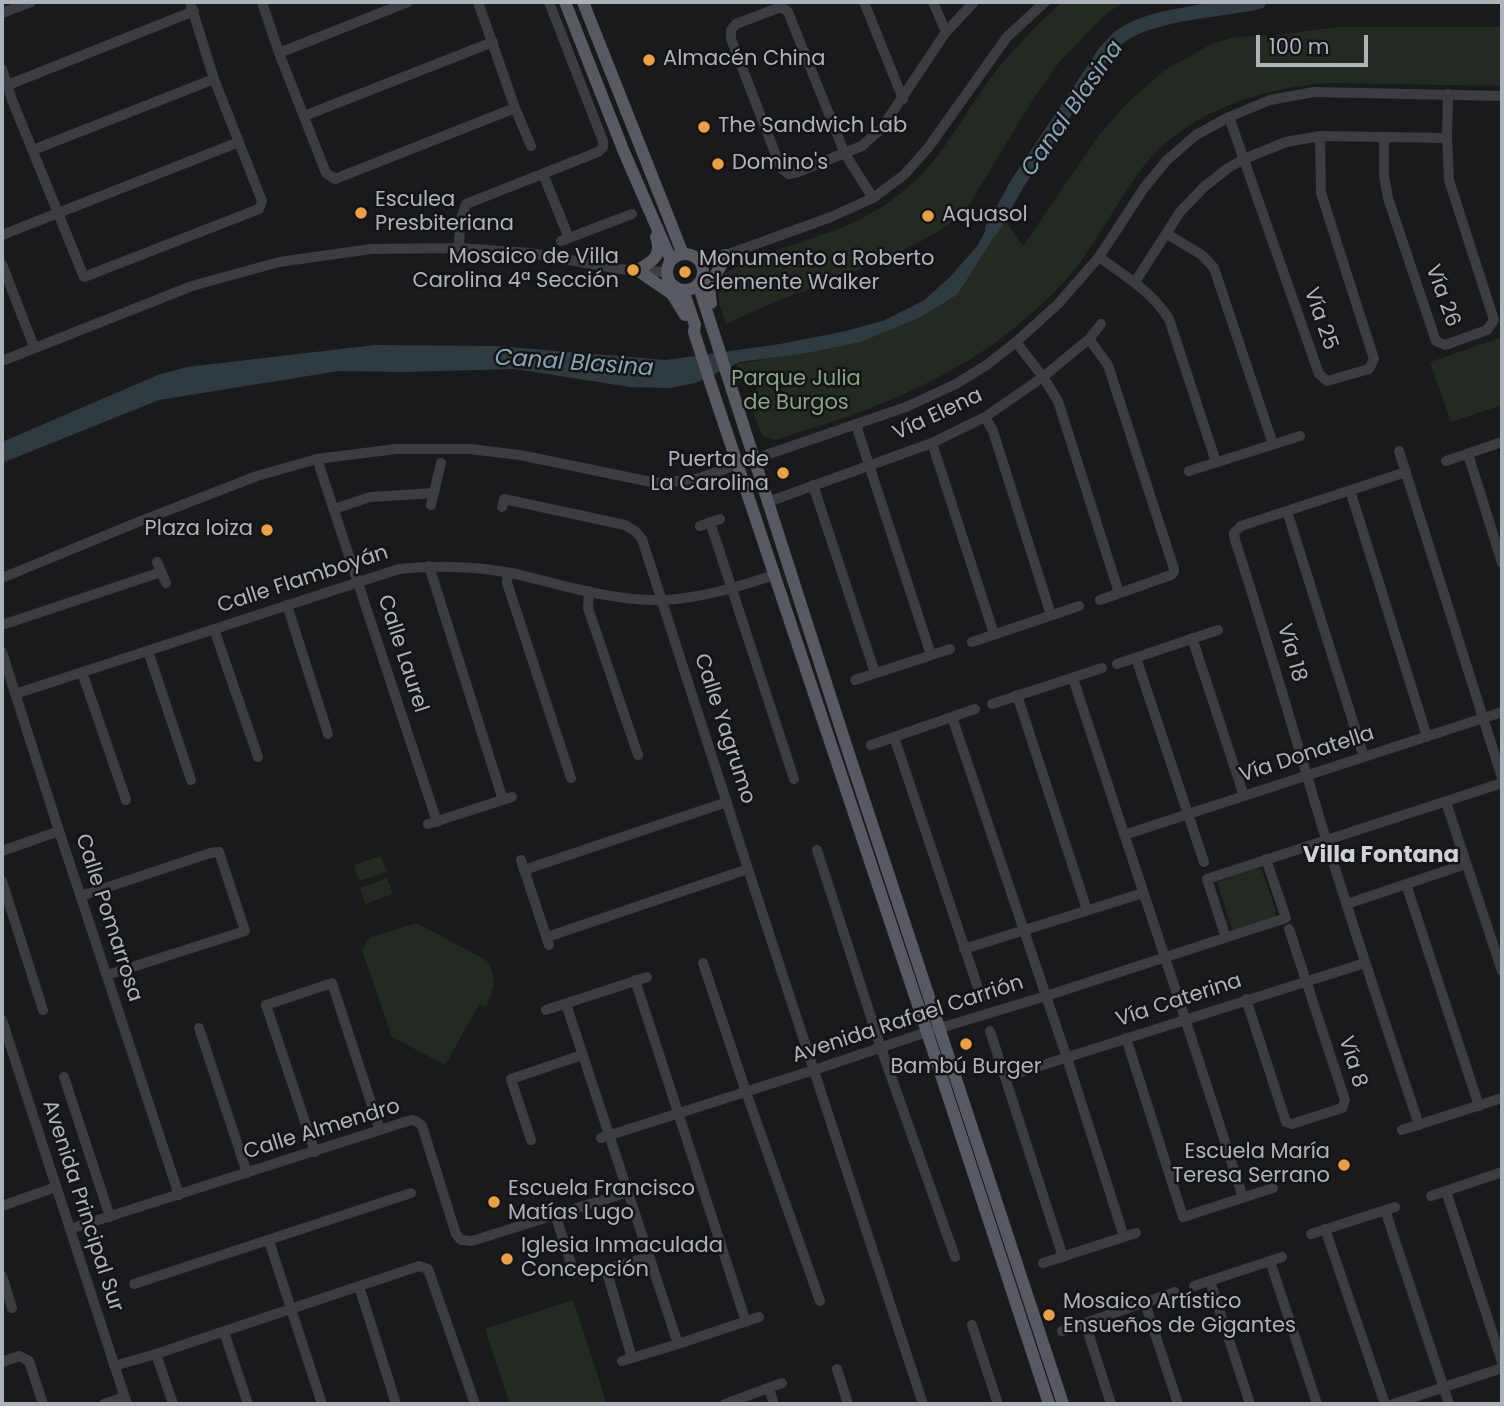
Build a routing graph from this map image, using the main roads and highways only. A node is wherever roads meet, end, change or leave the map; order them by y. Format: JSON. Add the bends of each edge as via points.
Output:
{"nodes":[{"id":1,"x":565,"y":2,"type":"edge"},
{"id":2,"x":583,"y":2,"type":"edge"},
{"id":3,"x":649,"y":207,"type":"junction"},
{"id":4,"x":725,"y":255,"type":"road end"},
{"id":5,"x":673,"y":262,"type":"junction"},
{"id":6,"x":698,"y":284,"type":"junction"},
{"id":7,"x":683,"y":290,"type":"junction"},
{"id":8,"x":717,"y":334,"type":"junction"},
{"id":9,"x":696,"y":336,"type":"junction"},
{"id":10,"x":933,"y":1030,"type":"junction"},
{"id":11,"x":1049,"y":1404,"type":"edge"},
{"id":12,"x":1063,"y":1404,"type":"edge"}],
"edges":[{"from":1,"to":3,"type":"main road"},
{"from":2,"to":5,"type":"main road"},
{"from":3,"to":5,"type":"main road"},
{"from":3,"to":9,"type":"main road","via":[[647,217],[658,249],[653,261],[637,270],[672,294]]},
{"from":4,"to":8,"type":"main road","via":[[709,290]]},
{"from":5,"to":6,"type":"main road","via":[[692,255],[701,264],[703,275]]},
{"from":5,"to":7,"type":"main road","via":[[671,284]]},
{"from":6,"to":7,"type":"main road"},
{"from":6,"to":8,"type":"main road"},
{"from":7,"to":9,"type":"main road"},
{"from":8,"to":10,"type":"main road"},
{"from":9,"to":10,"type":"main road"},
{"from":10,"to":11,"type":"main road"},
{"from":10,"to":12,"type":"main road"}]}
